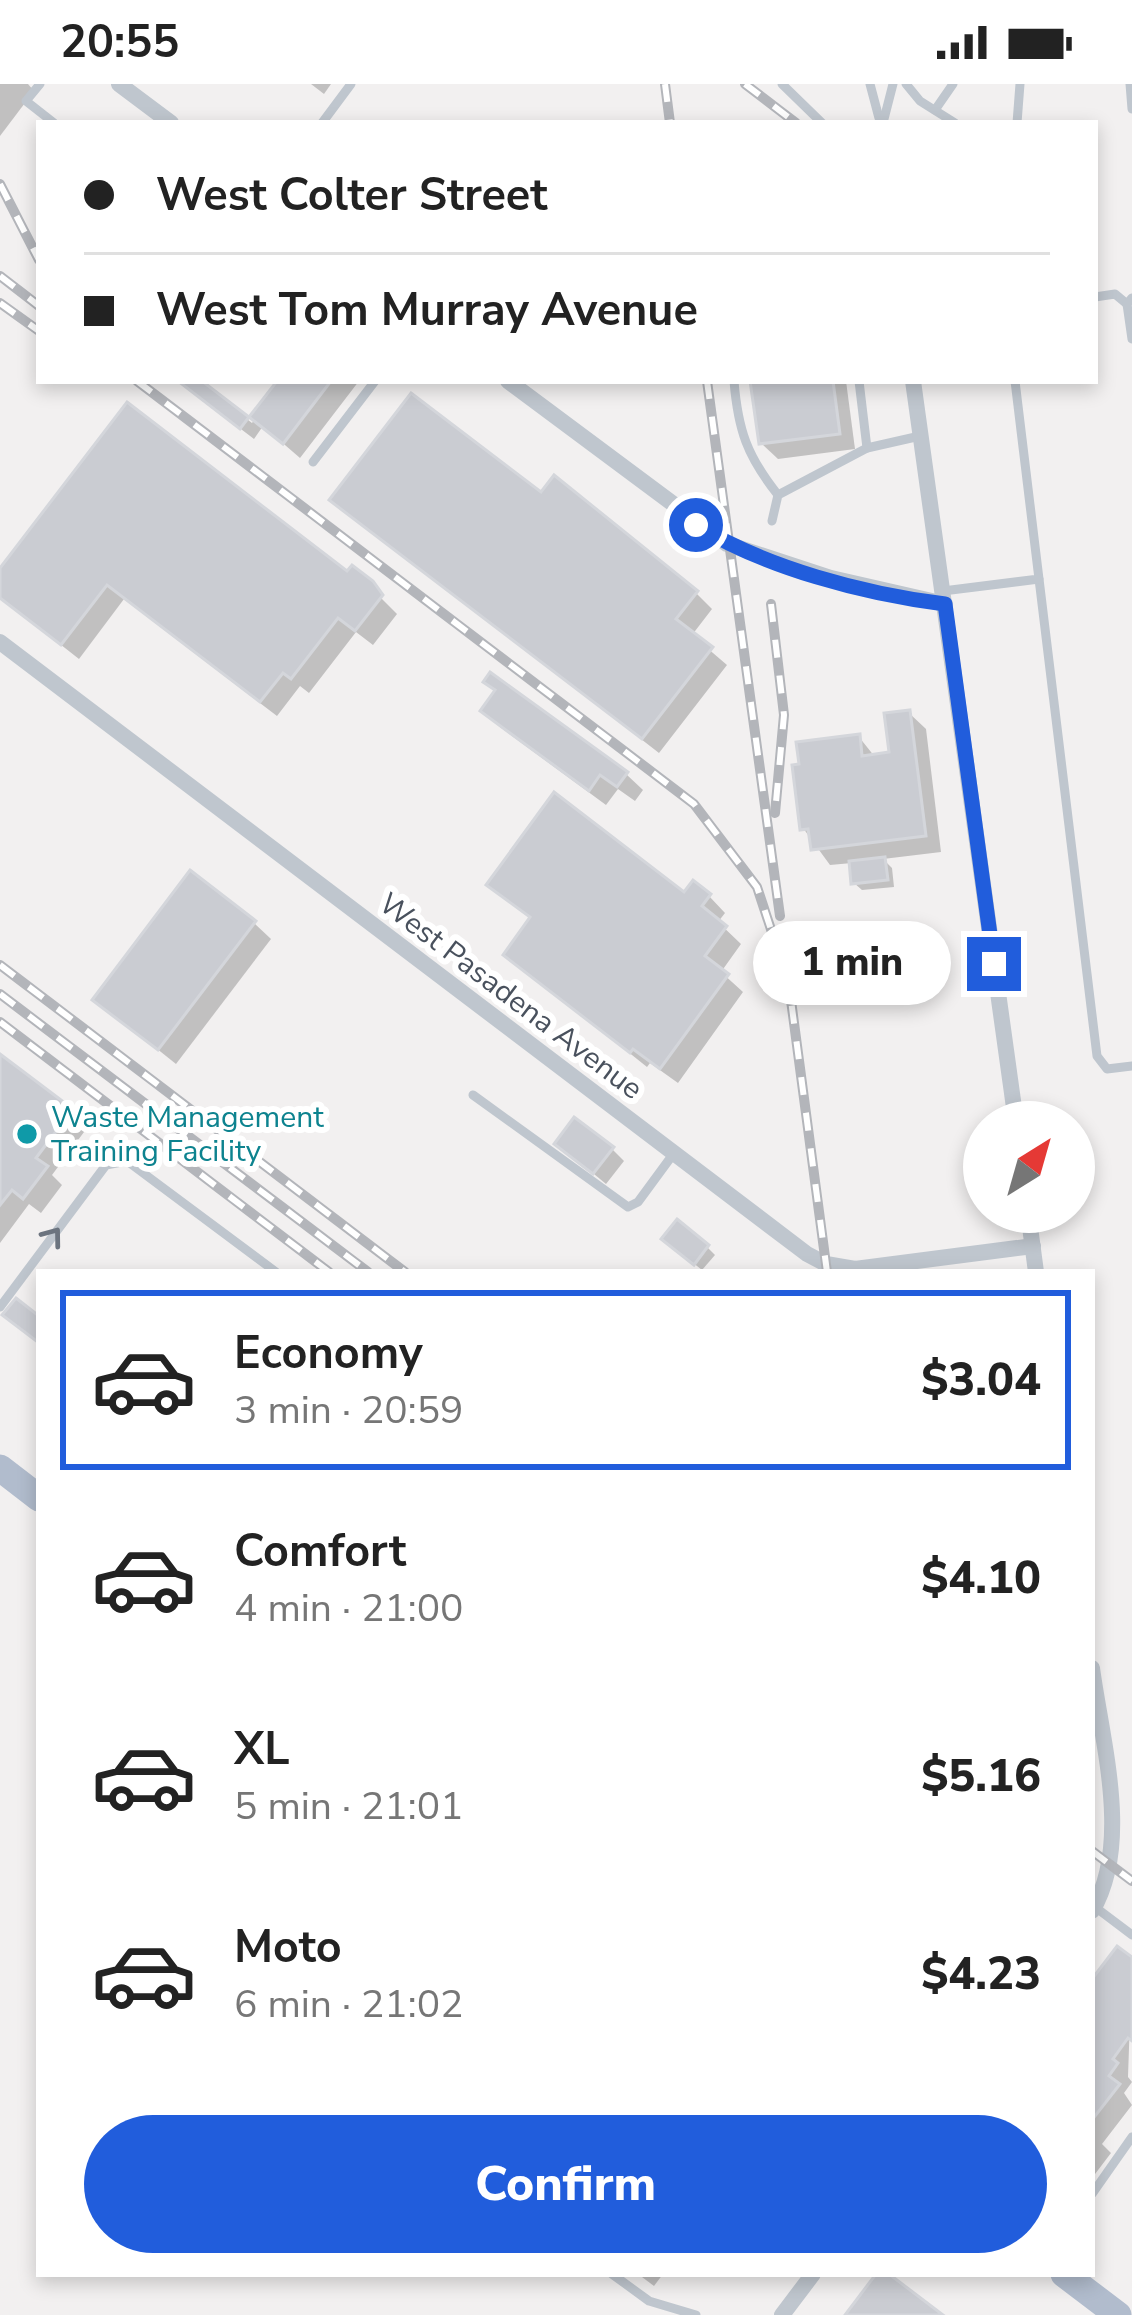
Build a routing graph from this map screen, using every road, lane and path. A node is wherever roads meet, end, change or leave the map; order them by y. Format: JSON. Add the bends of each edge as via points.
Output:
{"nodes":[{"id":1,"x":40,"y":84,"type":"edge"},
{"id":2,"x":119,"y":84,"type":"edge"},
{"id":3,"x":351,"y":84,"type":"edge"},
{"id":4,"x":782,"y":84,"type":"edge"},
{"id":5,"x":870,"y":84,"type":"edge"},
{"id":6,"x":892,"y":84,"type":"edge"},
{"id":7,"x":906,"y":84,"type":"edge"},
{"id":8,"x":953,"y":84,"type":"edge"},
{"id":9,"x":1020,"y":84,"type":"edge"},
{"id":10,"x":1130,"y":84,"type":"edge"},
{"id":11,"x":1132,"y":109,"type":"edge"},
{"id":12,"x":934,"y":110,"type":"junction"},
{"id":13,"x":50,"y":120,"type":"edge"},
{"id":14,"x":167,"y":120,"type":"edge"},
{"id":15,"x":324,"y":120,"type":"edge"},
{"id":16,"x":819,"y":120,"type":"edge"},
{"id":17,"x":880,"y":120,"type":"edge"},
{"id":18,"x":882,"y":120,"type":"edge"},
{"id":19,"x":950,"y":120,"type":"edge"},
{"id":20,"x":1017,"y":120,"type":"edge"},
{"id":21,"x":1098,"y":297,"type":"edge"},
{"id":22,"x":1130,"y":301,"type":"edge"},
{"id":23,"x":1132,"y":339,"type":"edge"},
{"id":24,"x":372,"y":384,"type":"edge"},
{"id":25,"x":512,"y":384,"type":"edge"},
{"id":26,"x":734,"y":384,"type":"edge"},
{"id":27,"x":860,"y":384,"type":"edge"},
{"id":28,"x":913,"y":384,"type":"edge"},
{"id":29,"x":1015,"y":384,"type":"edge"},
{"id":30,"x":920,"y":436,"type":"junction"},
{"id":31,"x":867,"y":448,"type":"junction"},
{"id":32,"x":313,"y":462,"type":"dead end"},
{"id":33,"x":778,"y":495,"type":"junction"},
{"id":34,"x":772,"y":521,"type":"dead end"},
{"id":35,"x":1039,"y":579,"type":"junction"},
{"id":36,"x":944,"y":598,"type":"junction"},
{"id":37,"x":0,"y":642,"type":"edge"},
{"id":38,"x":1132,"y":1066,"type":"edge"},
{"id":39,"x":473,"y":1095,"type":"dead end"},
{"id":40,"x":1013,"y":1101,"type":"edge"},
{"id":41,"x":674,"y":1153,"type":"junction"},
{"id":42,"x":1031,"y":1233,"type":"edge"},
{"id":43,"x":1033,"y":1246,"type":"junction"},
{"id":44,"x":272,"y":1269,"type":"edge"},
{"id":45,"x":1036,"y":1269,"type":"edge"},
{"id":46,"x":0,"y":1307,"type":"edge"},
{"id":47,"x":0,"y":1468,"type":"edge"},
{"id":48,"x":36,"y":1496,"type":"edge"},
{"id":49,"x":1095,"y":1689,"type":"edge"},
{"id":50,"x":1095,"y":1904,"type":"edge"},
{"id":51,"x":1095,"y":1910,"type":"edge"},
{"id":52,"x":1132,"y":1935,"type":"edge"},
{"id":53,"x":1132,"y":2137,"type":"edge"},
{"id":54,"x":1095,"y":2190,"type":"edge"},
{"id":55,"x":616,"y":2277,"type":"edge"},
{"id":56,"x":811,"y":2277,"type":"edge"},
{"id":57,"x":1068,"y":2277,"type":"edge"},
{"id":58,"x":696,"y":2315,"type":"edge"},
{"id":59,"x":782,"y":2315,"type":"edge"},
{"id":60,"x":1118,"y":2315,"type":"edge"}],
"edges":[{"from":1,"to":13,"type":"lane","via":[[26,101]]},
{"from":2,"to":14,"type":"street"},
{"from":3,"to":15,"type":"lane"},
{"from":4,"to":16,"type":"lane"},
{"from":5,"to":17,"type":"lane"},
{"from":6,"to":18,"type":"lane"},
{"from":7,"to":12,"type":"lane"},
{"from":8,"to":12,"type":"lane"},
{"from":9,"to":20,"type":"lane"},
{"from":10,"to":11,"type":"lane"},
{"from":12,"to":19,"type":"lane"},
{"from":21,"to":22,"type":"lane"},
{"from":22,"to":23,"type":"lane"},
{"from":24,"to":32,"type":"lane"},
{"from":25,"to":36,"type":"street","via":[[727,544],[831,578]]},
{"from":26,"to":33,"type":"lane","via":[[738,432]]},
{"from":27,"to":31,"type":"lane"},
{"from":28,"to":30,"type":"street"},
{"from":29,"to":35,"type":"lane"},
{"from":30,"to":31,"type":"lane"},
{"from":30,"to":36,"type":"street"},
{"from":31,"to":33,"type":"lane"},
{"from":33,"to":34,"type":"lane"},
{"from":35,"to":36,"type":"lane"},
{"from":35,"to":38,"type":"lane","via":[[1097,1056],[1107,1069]]},
{"from":36,"to":40,"type":"street"},
{"from":37,"to":41,"type":"street","name":"West Pasadena Avenue"},
{"from":39,"to":41,"type":"lane","via":[[628,1207]]},
{"from":41,"to":43,"type":"street","name":"West Pasadena Avenue","via":[[808,1254],[841,1268]]},
{"from":42,"to":43,"type":"street"},
{"from":43,"to":45,"type":"street"},
{"from":46,"to":44,"type":"lane","one_way":true,"via":[[106,1165],[135,1166]]},
{"from":47,"to":48,"type":"main road"},
{"from":49,"to":50,"type":"street","via":[[1112,1866]]},
{"from":51,"to":52,"type":"lane"},
{"from":53,"to":54,"type":"lane"},
{"from":55,"to":58,"type":"lane","via":[[649,2301]]},
{"from":56,"to":59,"type":"street"},
{"from":57,"to":60,"type":"main road"}]}
